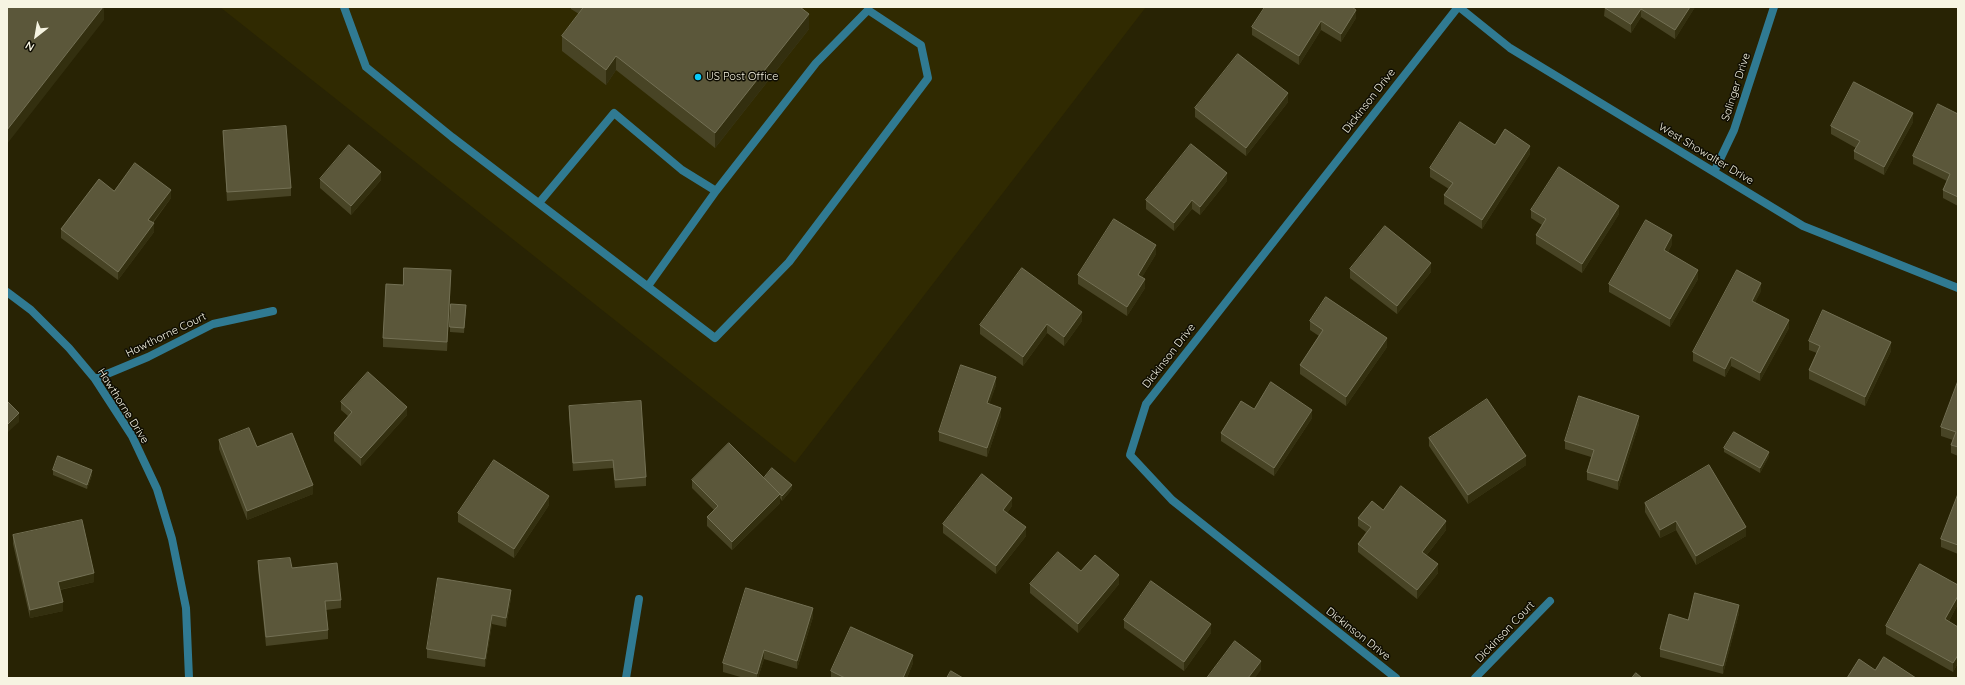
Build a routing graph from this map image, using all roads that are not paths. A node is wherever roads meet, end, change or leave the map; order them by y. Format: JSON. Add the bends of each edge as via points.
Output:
{"nodes":[{"id":1,"x":344,"y":7,"type":"edge"},
{"id":2,"x":1459,"y":7,"type":"edge"},
{"id":3,"x":1774,"y":7,"type":"edge"},
{"id":4,"x":1714,"y":172,"type":"junction"},
{"id":5,"x":716,"y":191,"type":"junction"},
{"id":6,"x":539,"y":203,"type":"junction"},
{"id":7,"x":648,"y":286,"type":"junction"},
{"id":8,"x":1958,"y":288,"type":"edge"},
{"id":9,"x":7,"y":292,"type":"edge"},
{"id":10,"x":273,"y":311,"type":"dead end"},
{"id":11,"x":95,"y":379,"type":"junction"},
{"id":12,"x":639,"y":599,"type":"dead end"},
{"id":13,"x":1550,"y":601,"type":"dead end"},
{"id":14,"x":189,"y":678,"type":"edge"},
{"id":15,"x":626,"y":678,"type":"edge"},
{"id":16,"x":1396,"y":678,"type":"edge"},
{"id":17,"x":1475,"y":678,"type":"edge"}],
"edges":[{"from":1,"to":6,"type":"street","via":[[366,67]]},
{"from":2,"to":4,"type":"street","name":"West Showalter Drive","via":[[1510,48]]},
{"from":2,"to":16,"type":"street","name":"Dickinson Drive","via":[[1146,404],[1130,455],[1172,500]]},
{"from":3,"to":4,"type":"street","name":"Salinger Drive","via":[[1734,130]]},
{"from":4,"to":8,"type":"street","name":"West Showalter Drive","via":[[1803,226]]},
{"from":5,"to":6,"type":"street","via":[[682,170],[614,113]]},
{"from":5,"to":7,"type":"street"},
{"from":5,"to":7,"type":"street","via":[[816,63],[868,10],[921,45],[928,78],[790,262],[715,338]]},
{"from":6,"to":7,"type":"street"},
{"from":9,"to":11,"type":"street","name":"Hawthorne Drive","via":[[31,310],[69,348]]},
{"from":10,"to":11,"type":"street","name":"Hawthorne Court","via":[[213,324],[148,357]]},
{"from":11,"to":14,"type":"street","name":"Hawthorne Drive","via":[[132,436],[157,489],[172,539],[186,608]]},
{"from":12,"to":15,"type":"street"},
{"from":13,"to":17,"type":"street","name":"Dickinson Court"}]}
